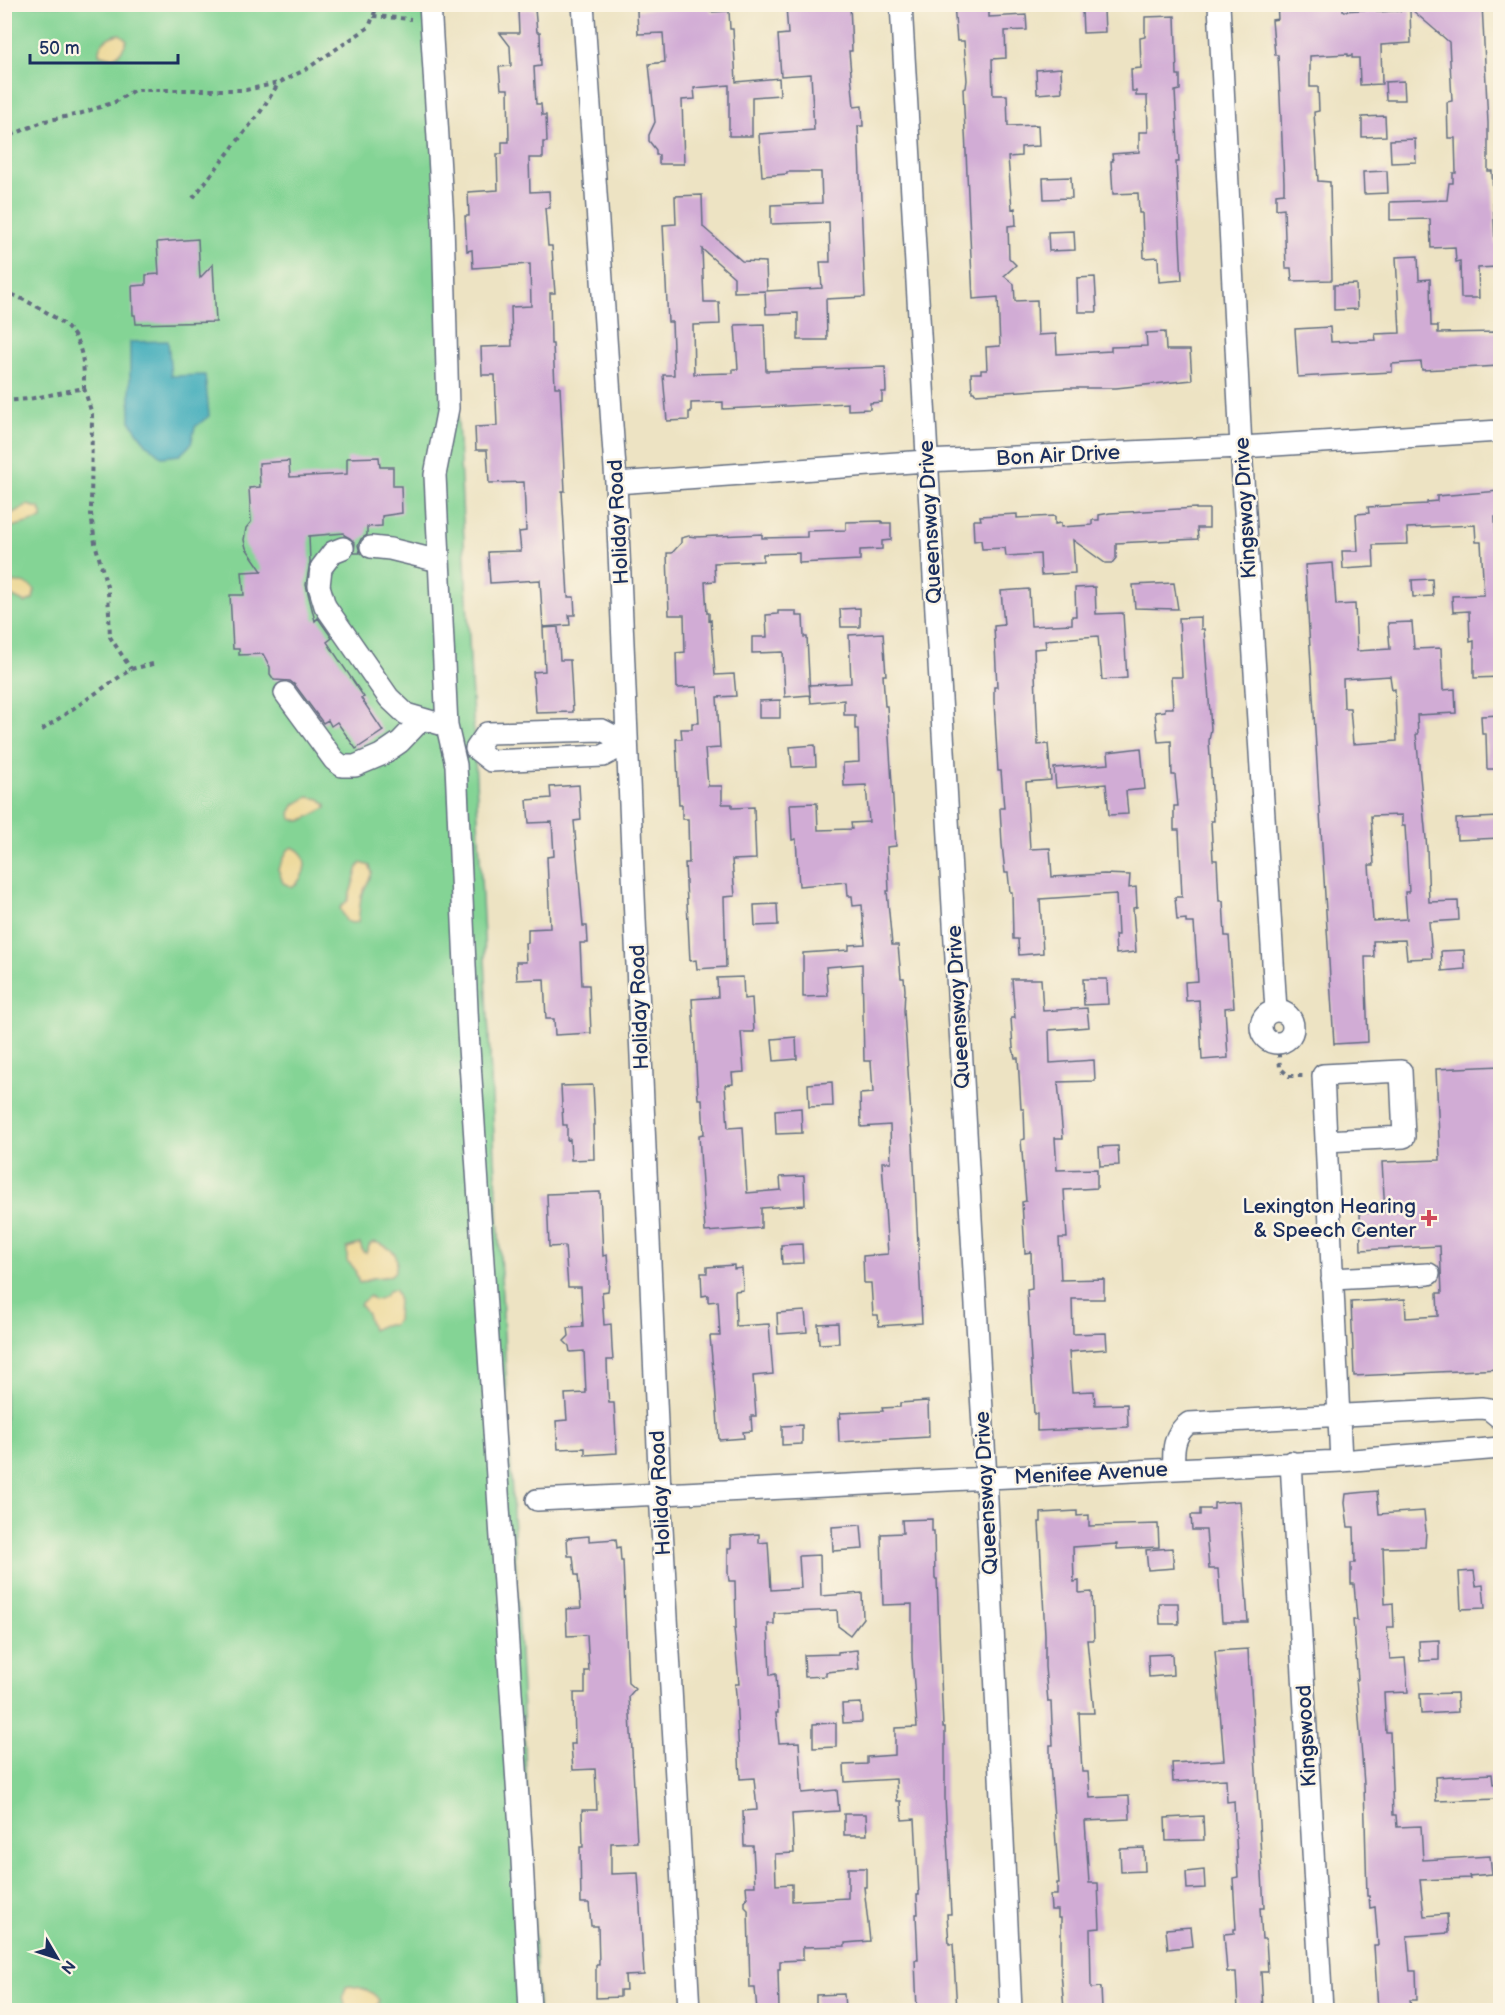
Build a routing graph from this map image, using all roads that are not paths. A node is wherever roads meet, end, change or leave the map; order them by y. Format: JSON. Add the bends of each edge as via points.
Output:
{"nodes":[{"id":1,"x":583,"y":4,"type":"edge"},
{"id":2,"x":901,"y":4,"type":"edge"},
{"id":3,"x":1219,"y":4,"type":"edge"},
{"id":4,"x":430,"y":12,"type":"edge"},
{"id":5,"x":1500,"y":431,"type":"edge"},
{"id":6,"x":1241,"y":447,"type":"junction"},
{"id":7,"x":926,"y":461,"type":"junction"},
{"id":8,"x":616,"y":483,"type":"junction"},
{"id":9,"x":371,"y":547,"type":"dead end"},
{"id":10,"x":342,"y":548,"type":"dead end"},
{"id":11,"x":439,"y":561,"type":"junction"},
{"id":12,"x":285,"y":693,"type":"dead end"},
{"id":13,"x":422,"y":719,"type":"junction"},
{"id":14,"x":447,"y":726,"type":"junction"},
{"id":15,"x":627,"y":743,"type":"junction"},
{"id":16,"x":452,"y":749,"type":"junction"},
{"id":17,"x":1278,"y":1044,"type":"road end"},
{"id":18,"x":1326,"y":1141,"type":"junction"},
{"id":19,"x":1429,"y":1274,"type":"dead end"},
{"id":20,"x":1332,"y":1279,"type":"junction"},
{"id":21,"x":1339,"y":1416,"type":"junction"},
{"id":22,"x":1500,"y":1418,"type":"edge"},
{"id":23,"x":1500,"y":1448,"type":"edge"},
{"id":24,"x":1341,"y":1461,"type":"junction"},
{"id":25,"x":1291,"y":1462,"type":"junction"},
{"id":26,"x":1174,"y":1468,"type":"junction"},
{"id":27,"x":986,"y":1479,"type":"junction"},
{"id":28,"x":660,"y":1492,"type":"junction"},
{"id":29,"x":537,"y":1500,"type":"dead end"},
{"id":30,"x":530,"y":2010,"type":"edge"},
{"id":31,"x":689,"y":2010,"type":"edge"},
{"id":32,"x":1011,"y":2010,"type":"edge"},
{"id":33,"x":1322,"y":2010,"type":"edge"}],
"edges":[{"from":1,"to":8,"type":"street","name":"Holiday Road"},
{"from":2,"to":7,"type":"street","name":"Queensway Drive"},
{"from":3,"to":6,"type":"street","name":"Kingsway Drive"},
{"from":4,"to":11,"type":"street","via":[[443,222],[448,408],[435,475]]},
{"from":5,"to":6,"type":"street","name":"Bon Air Drive"},
{"from":6,"to":7,"type":"street","name":"Bon Air Drive"},
{"from":6,"to":17,"type":"street","name":"Kingsway Drive","via":[[1276,1011],[1290,1017],[1294,1026],[1291,1036]]},
{"from":7,"to":8,"type":"street","name":"Bon Air Drive"},
{"from":7,"to":27,"type":"street","name":"Queensway Drive"},
{"from":8,"to":15,"type":"street","name":"Holiday Road"},
{"from":9,"to":11,"type":"street"},
{"from":10,"to":13,"type":"street","via":[[333,552],[321,568],[319,586],[326,606],[389,698],[406,714]]},
{"from":11,"to":14,"type":"street"},
{"from":12,"to":13,"type":"street","via":[[342,766],[355,766],[381,755]]},
{"from":13,"to":14,"type":"street"},
{"from":14,"to":16,"type":"street"},
{"from":15,"to":16,"type":"street","via":[[602,729],[487,733],[476,749]]},
{"from":15,"to":28,"type":"street","name":"Holiday Road"},
{"from":16,"to":30,"type":"street","via":[[456,765],[468,1032]]},
{"from":18,"to":18,"type":"street","via":[[1323,1075],[1401,1071],[1404,1137]]},
{"from":18,"to":20,"type":"street"},
{"from":19,"to":20,"type":"street"},
{"from":20,"to":21,"type":"street"},
{"from":21,"to":22,"type":"street","via":[[1481,1408]]},
{"from":21,"to":24,"type":"street"},
{"from":21,"to":26,"type":"street","via":[[1189,1424],[1182,1428],[1173,1446]]},
{"from":23,"to":24,"type":"street","name":"Menifee Avenue"},
{"from":24,"to":25,"type":"street","name":"Menifee Avenue"},
{"from":25,"to":26,"type":"street","name":"Menifee Avenue"},
{"from":25,"to":33,"type":"street","name":"Kingswood"},
{"from":26,"to":27,"type":"street","name":"Menifee Avenue"},
{"from":27,"to":28,"type":"street","name":"Menifee Avenue"},
{"from":27,"to":32,"type":"street","name":"Queensway Drive"},
{"from":28,"to":29,"type":"street","name":"Menifee Avenue"},
{"from":28,"to":31,"type":"street","name":"Holiday Road"}]}
